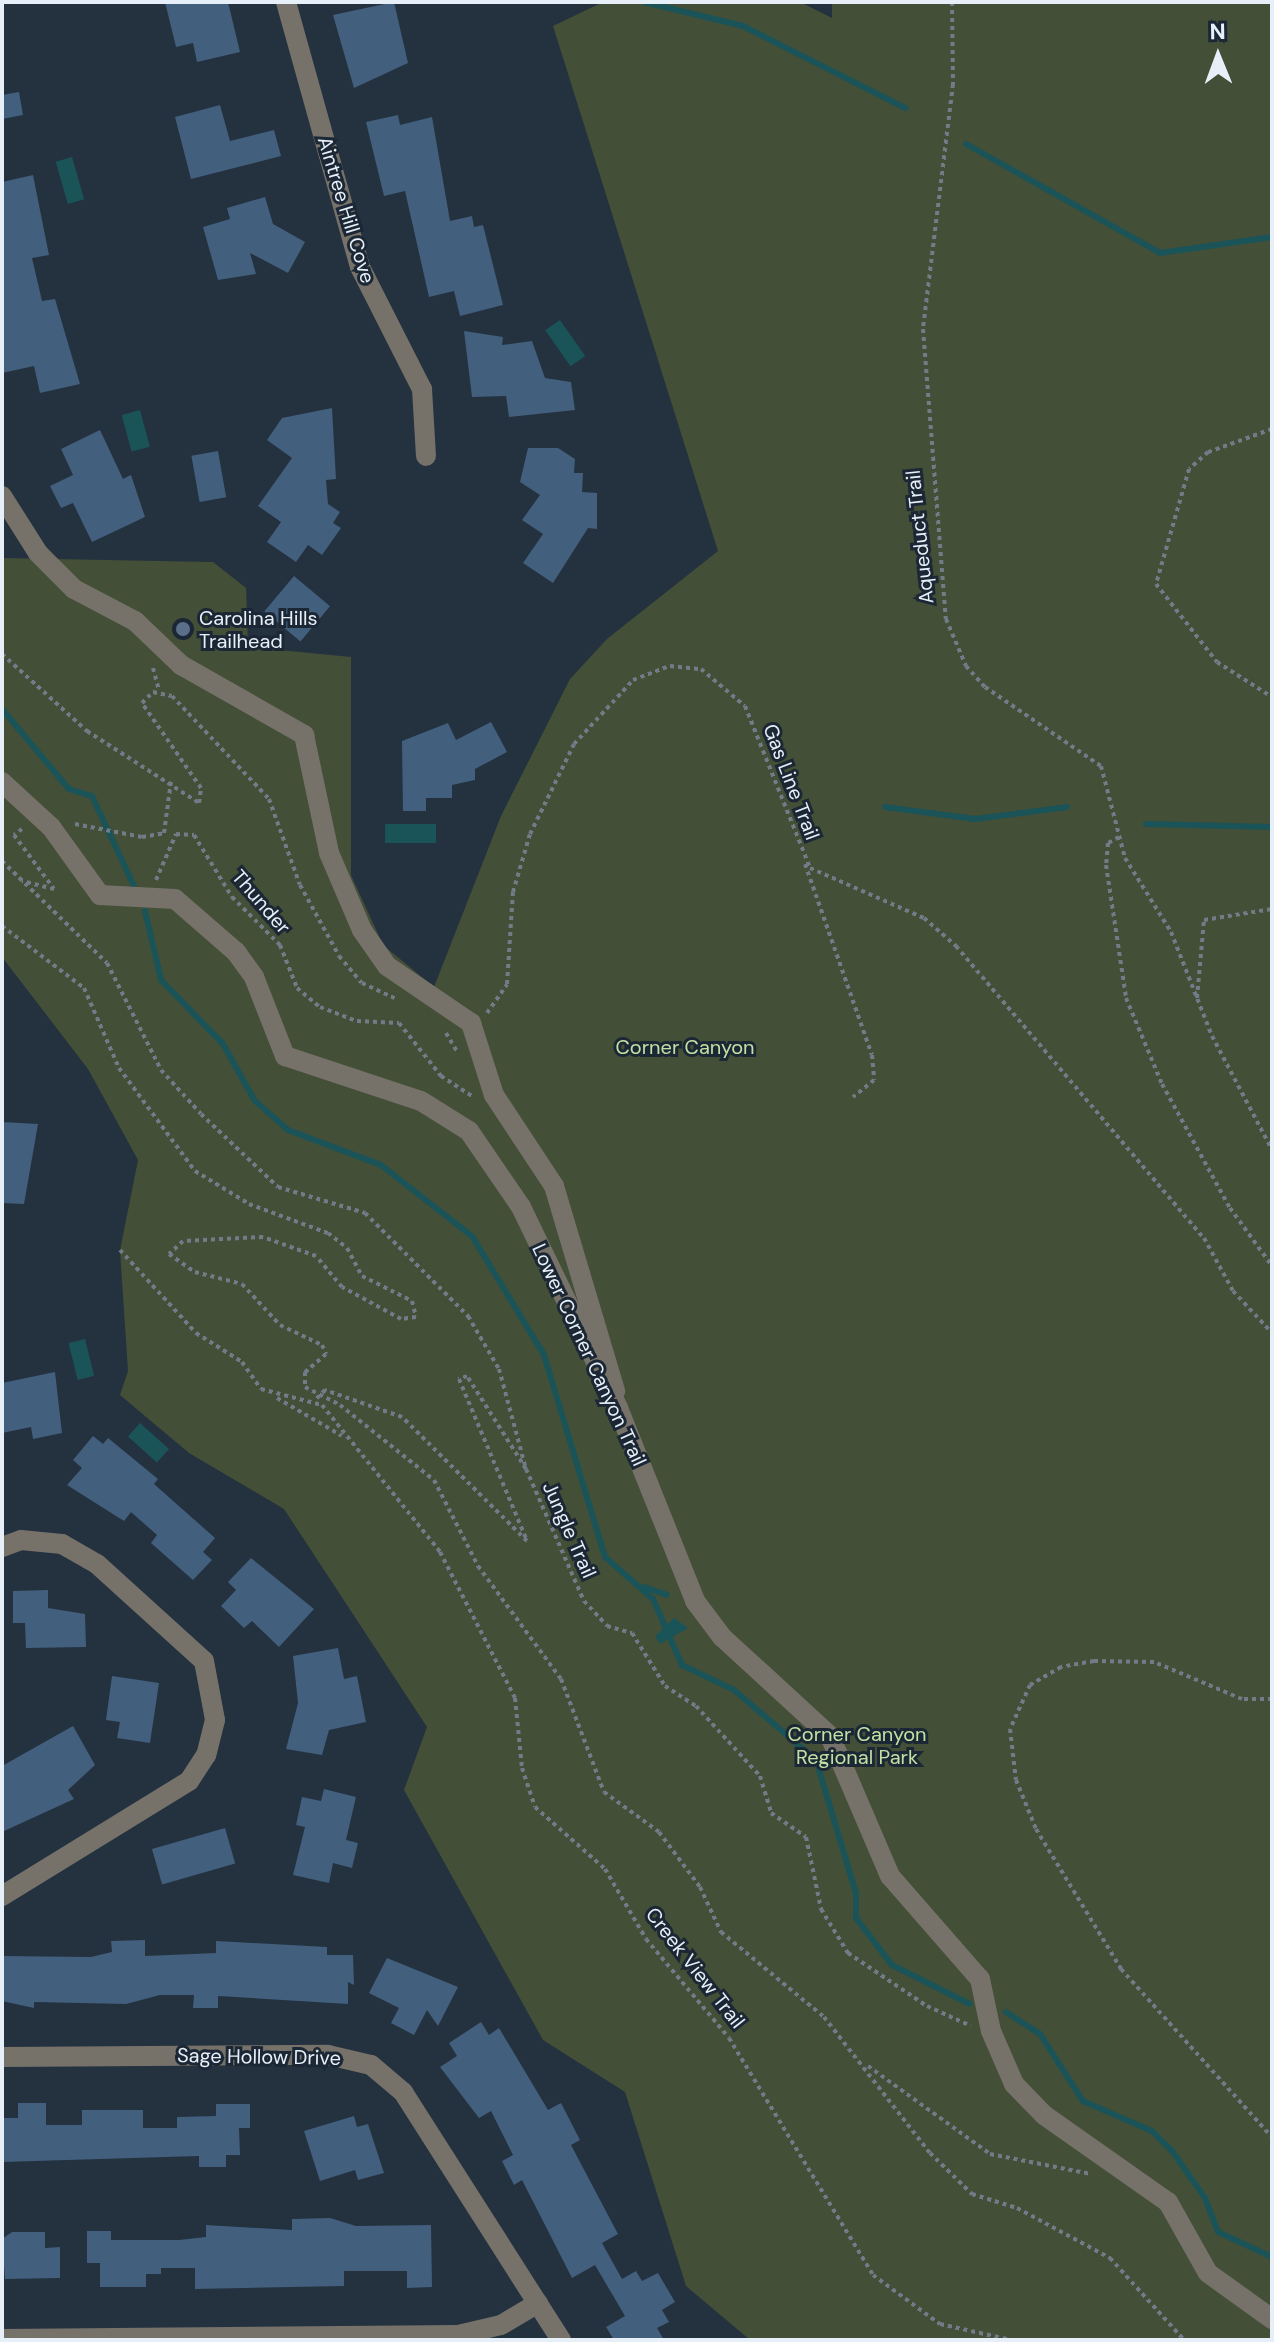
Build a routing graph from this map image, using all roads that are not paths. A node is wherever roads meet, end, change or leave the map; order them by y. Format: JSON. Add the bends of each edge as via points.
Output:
{"nodes":[{"id":1,"x":288,"y":2,"type":"edge"},
{"id":2,"x":426,"y":456,"type":"dead end"},
{"id":3,"x":2,"y":496,"type":"edge"},
{"id":4,"x":2,"y":782,"type":"edge"},
{"id":5,"x":618,"y":1408,"type":"junction"},
{"id":6,"x":2,"y":1547,"type":"edge"},
{"id":7,"x":2,"y":1896,"type":"edge"},
{"id":8,"x":2,"y":2057,"type":"edge"},
{"id":9,"x":538,"y":2303,"type":"junction"},
{"id":10,"x":1272,"y":2319,"type":"edge"},
{"id":11,"x":2,"y":2339,"type":"edge"},
{"id":12,"x":561,"y":2340,"type":"edge"}],
"edges":[{"from":1,"to":2,"type":"street","name":"Aintree Hill Cove","via":[[360,267],[422,389]]},
{"from":3,"to":5,"type":"street","via":[[55,573],[135,621],[181,665],[304,735],[329,853],[362,930],[387,966],[471,1023],[494,1095],[564,1206]]},
{"from":4,"to":5,"type":"street","name":"Lower Corner Canyon Trail","via":[[51,827],[100,895],[188,905],[254,977],[272,1034],[293,1062],[421,1101],[469,1131],[521,1207]]},
{"from":5,"to":10,"type":"street","name":"Lower Corner Canyon Trail","via":[[695,1601],[722,1637],[821,1723],[890,1876],[980,1979],[991,2031],[1026,2099],[1175,2209],[1208,2273]]},
{"from":6,"to":7,"type":"street","via":[[21,1540],[62,1544],[143,1603],[204,1661],[215,1720],[206,1755],[189,1781]]},
{"from":8,"to":9,"type":"street","name":"Sage Hollow Drive","via":[[328,2055],[371,2065],[403,2092]]},
{"from":9,"to":11,"type":"street","via":[[501,2325],[458,2335]]},
{"from":9,"to":12,"type":"street","name":"Sage Hollow Drive"}]}
